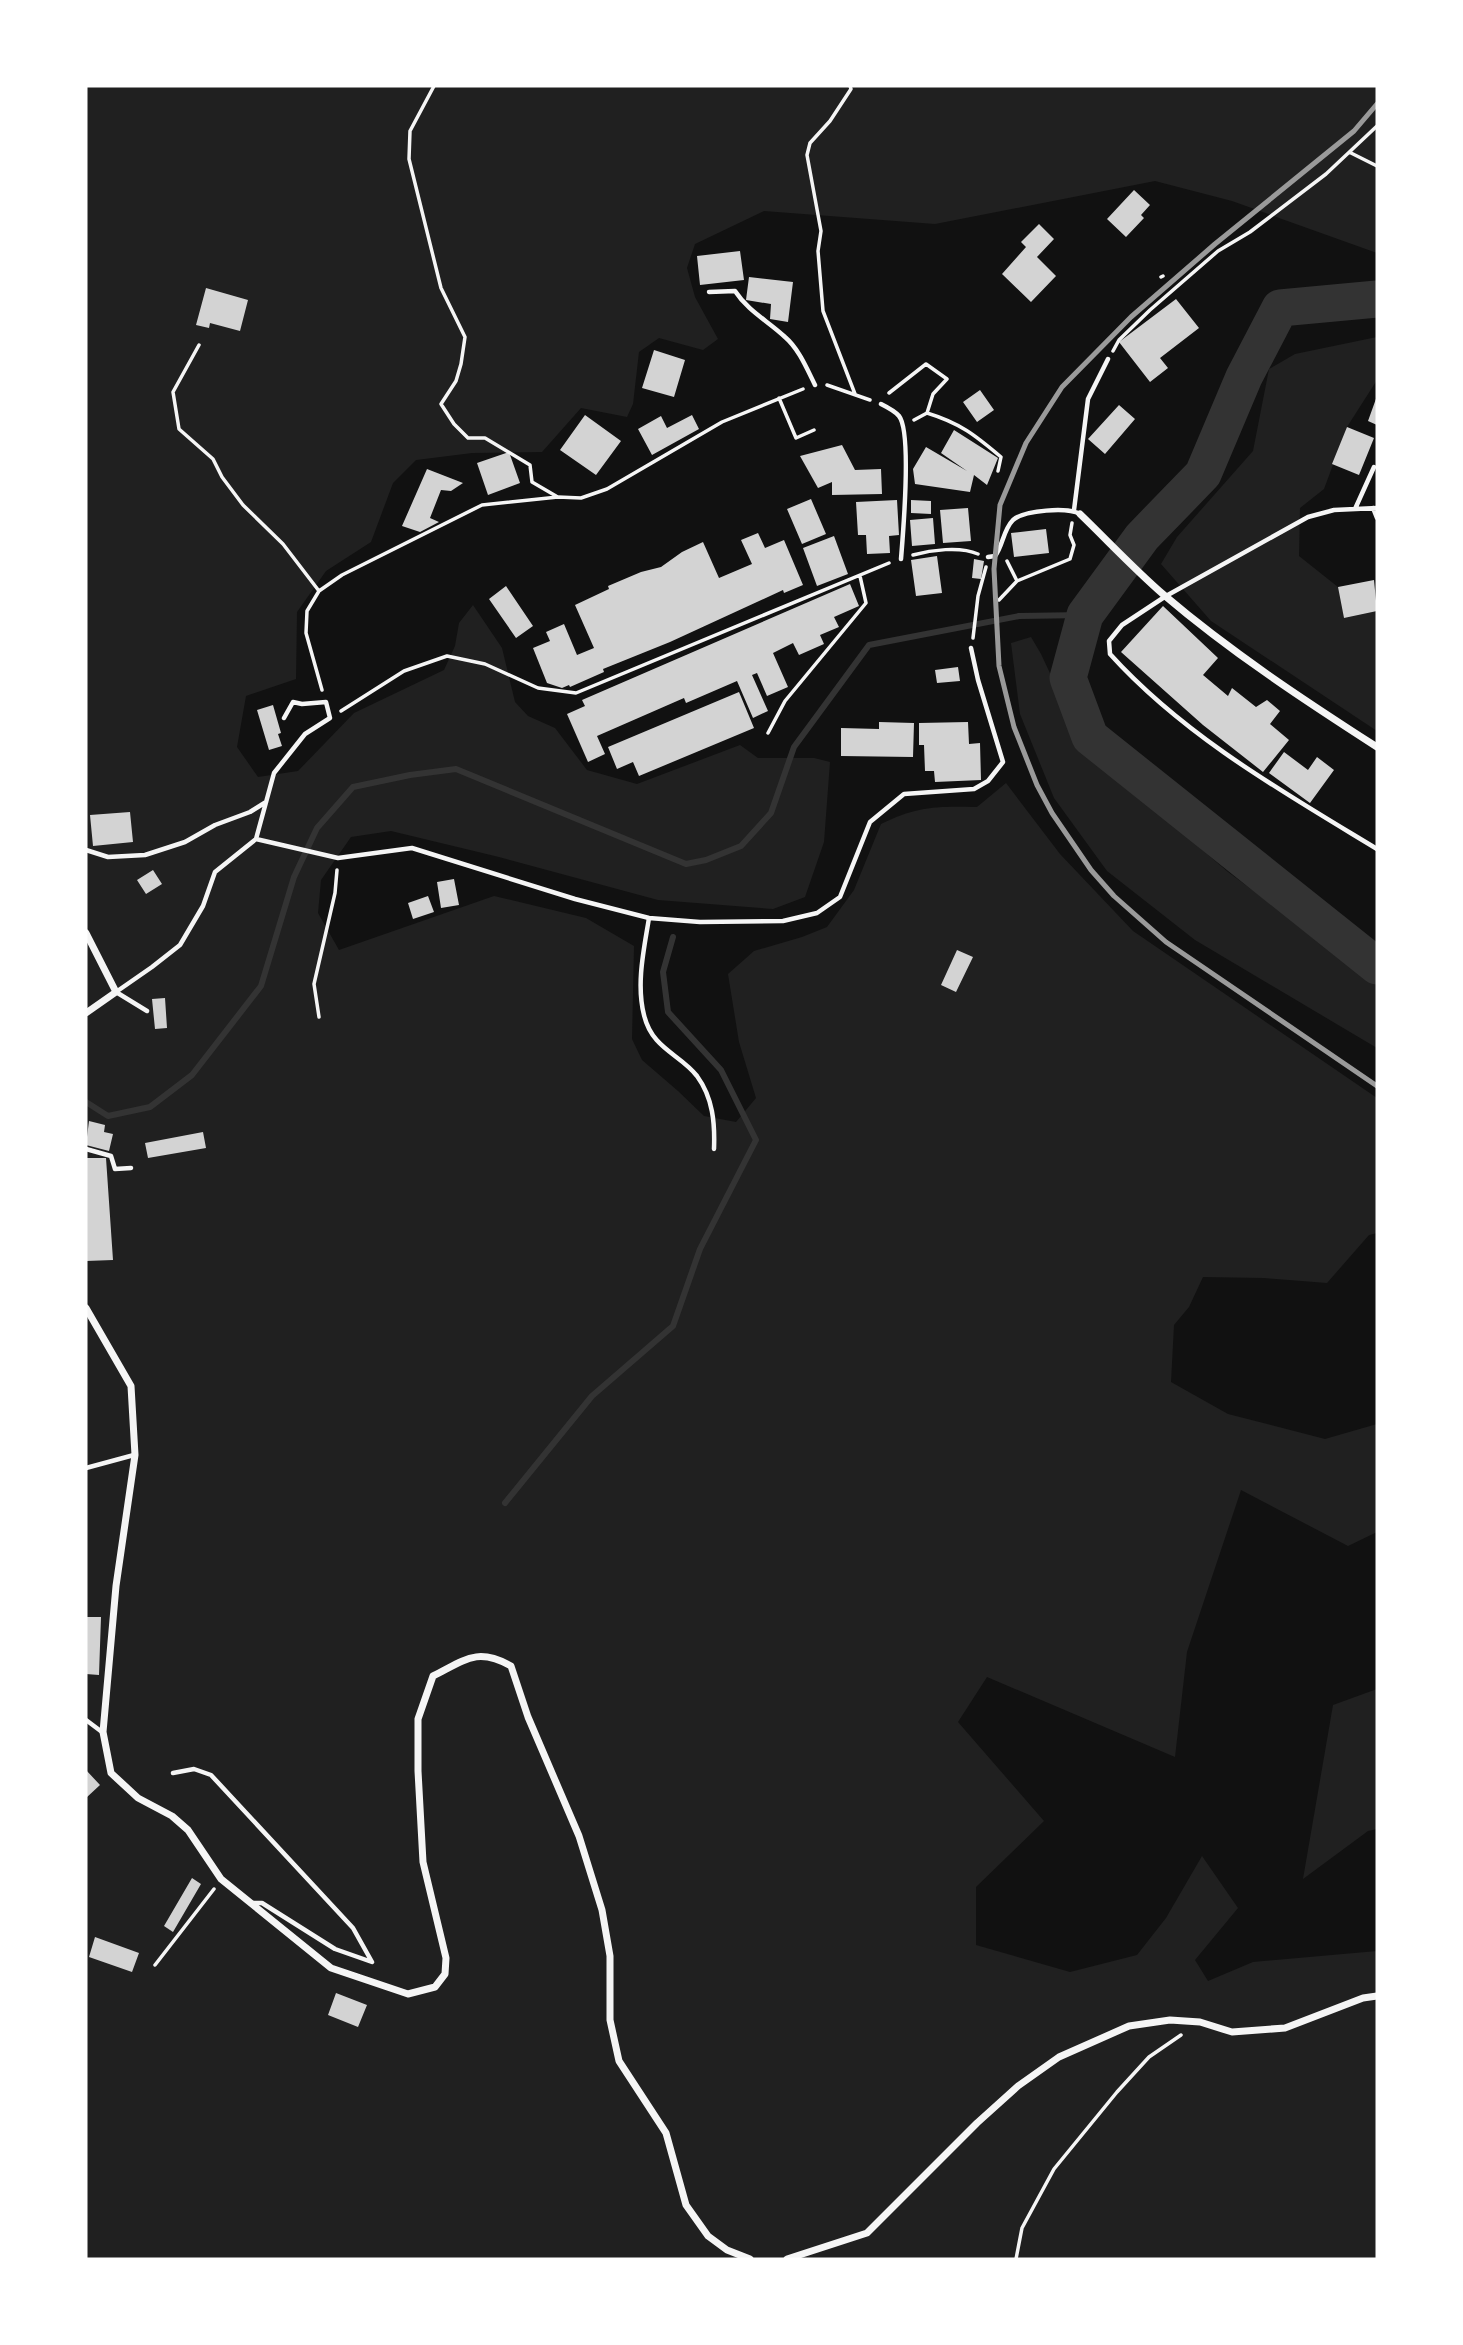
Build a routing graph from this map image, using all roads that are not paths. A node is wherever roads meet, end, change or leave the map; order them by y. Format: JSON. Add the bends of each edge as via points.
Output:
{"nodes":[{"id":1,"x":709,"y":292,"type":"dead end"},
{"id":2,"x":1108,"y":359,"type":"road end"},
{"id":3,"x":815,"y":385,"type":"road end"},
{"id":4,"x":881,"y":404,"type":"road end"},
{"id":5,"x":1374,"y":467,"type":"dead end"},
{"id":6,"x":1375,"y":508,"type":"edge"},
{"id":7,"x":1355,"y":509,"type":"junction"},
{"id":8,"x":1077,"y":512,"type":"junction"},
{"id":9,"x":1377,"y":518,"type":"edge"},
{"id":10,"x":988,"y":557,"type":"road end"},
{"id":11,"x":901,"y":559,"type":"road end"},
{"id":12,"x":1166,"y":596,"type":"junction"},
{"id":13,"x":971,"y":648,"type":"road end"},
{"id":14,"x":284,"y":718,"type":"dead end"},
{"id":15,"x":1377,"y":747,"type":"edge"},
{"id":16,"x":267,"y":801,"type":"junction"},
{"id":17,"x":256,"y":839,"type":"junction"},
{"id":18,"x":1377,"y":849,"type":"edge"},
{"id":19,"x":86,"y":850,"type":"edge"},
{"id":20,"x":649,"y":918,"type":"junction"},
{"id":21,"x":86,"y":933,"type":"edge"},
{"id":22,"x":116,"y":992,"type":"junction"},
{"id":23,"x":147,"y":1011,"type":"dead end"},
{"id":24,"x":86,"y":1013,"type":"edge"},
{"id":25,"x":86,"y":1149,"type":"edge"},
{"id":26,"x":714,"y":1149,"type":"dead end"},
{"id":27,"x":131,"y":1168,"type":"dead end"},
{"id":28,"x":86,"y":1308,"type":"edge"},
{"id":29,"x":135,"y":1455,"type":"junction"},
{"id":30,"x":86,"y":1468,"type":"edge"},
{"id":31,"x":86,"y":1720,"type":"edge"},
{"id":32,"x":103,"y":1732,"type":"junction"},
{"id":33,"x":173,"y":1773,"type":"dead end"},
{"id":34,"x":251,"y":1903,"type":"junction"},
{"id":35,"x":1377,"y":1996,"type":"edge"},
{"id":36,"x":750,"y":2259,"type":"edge"},
{"id":37,"x":788,"y":2259,"type":"edge"}],
"edges":[{"from":1,"to":3,"type":"lane","via":[[735,291],[758,317],[787,338]]},
{"from":2,"to":8,"type":"lane","via":[[1088,399]]},
{"from":4,"to":11,"type":"lane","via":[[901,417],[904,430]]},
{"from":5,"to":7,"type":"lane"},
{"from":6,"to":7,"type":"lane"},
{"from":6,"to":9,"type":"lane"},
{"from":7,"to":12,"type":"lane","via":[[1308,517]]},
{"from":8,"to":10,"type":"lane","via":[[1033,512],[1013,520],[1001,549]]},
{"from":8,"to":12,"type":"street"},
{"from":12,"to":15,"type":"street","via":[[1303,700]]},
{"from":12,"to":18,"type":"lane","via":[[1122,625],[1110,641],[1110,654],[1136,683],[1198,733],[1273,786]]},
{"from":13,"to":20,"type":"lane","via":[[1003,762],[988,781],[974,789],[904,794],[870,822],[840,897],[817,913],[783,921]]},
{"from":14,"to":16,"type":"lane","via":[[293,702],[326,702],[330,718],[305,734],[274,773]]},
{"from":16,"to":17,"type":"lane"},
{"from":16,"to":19,"type":"lane","via":[[185,842],[145,855],[108,857]]},
{"from":17,"to":20,"type":"lane","via":[[338,858],[412,848]]},
{"from":17,"to":22,"type":"lane","via":[[215,872],[203,906],[180,945]]},
{"from":20,"to":26,"type":"lane","via":[[641,975],[644,1017],[659,1044],[696,1076],[715,1118]]},
{"from":21,"to":22,"type":"street"},
{"from":22,"to":23,"type":"lane"},
{"from":22,"to":24,"type":"street"},
{"from":25,"to":27,"type":"lane","via":[[111,1156],[115,1169]]},
{"from":28,"to":29,"type":"street","via":[[131,1386]]},
{"from":29,"to":30,"type":"lane"},
{"from":29,"to":32,"type":"street","via":[[116,1586]]},
{"from":31,"to":32,"type":"lane"},
{"from":32,"to":34,"type":"street","via":[[111,1773],[138,1798],[188,1830],[221,1879]]},
{"from":33,"to":34,"type":"lane","via":[[194,1769],[211,1774],[353,1928],[372,1962],[335,1948],[262,1903]]},
{"from":34,"to":36,"type":"street","via":[[331,1968],[408,1994],[435,1987],[445,1975],[446,1958],[423,1862],[418,1719],[433,1676],[470,1658],[494,1656],[511,1666],[579,1836],[602,1910],[610,1956],[610,2020],[619,2061],[666,2133],[686,2204],[708,2236]]},
{"from":35,"to":37,"type":"street","via":[[1285,2028],[1232,2032],[1200,2022],[1170,2020],[1129,2026],[1059,2057],[977,2123],[867,2233]]}]}
